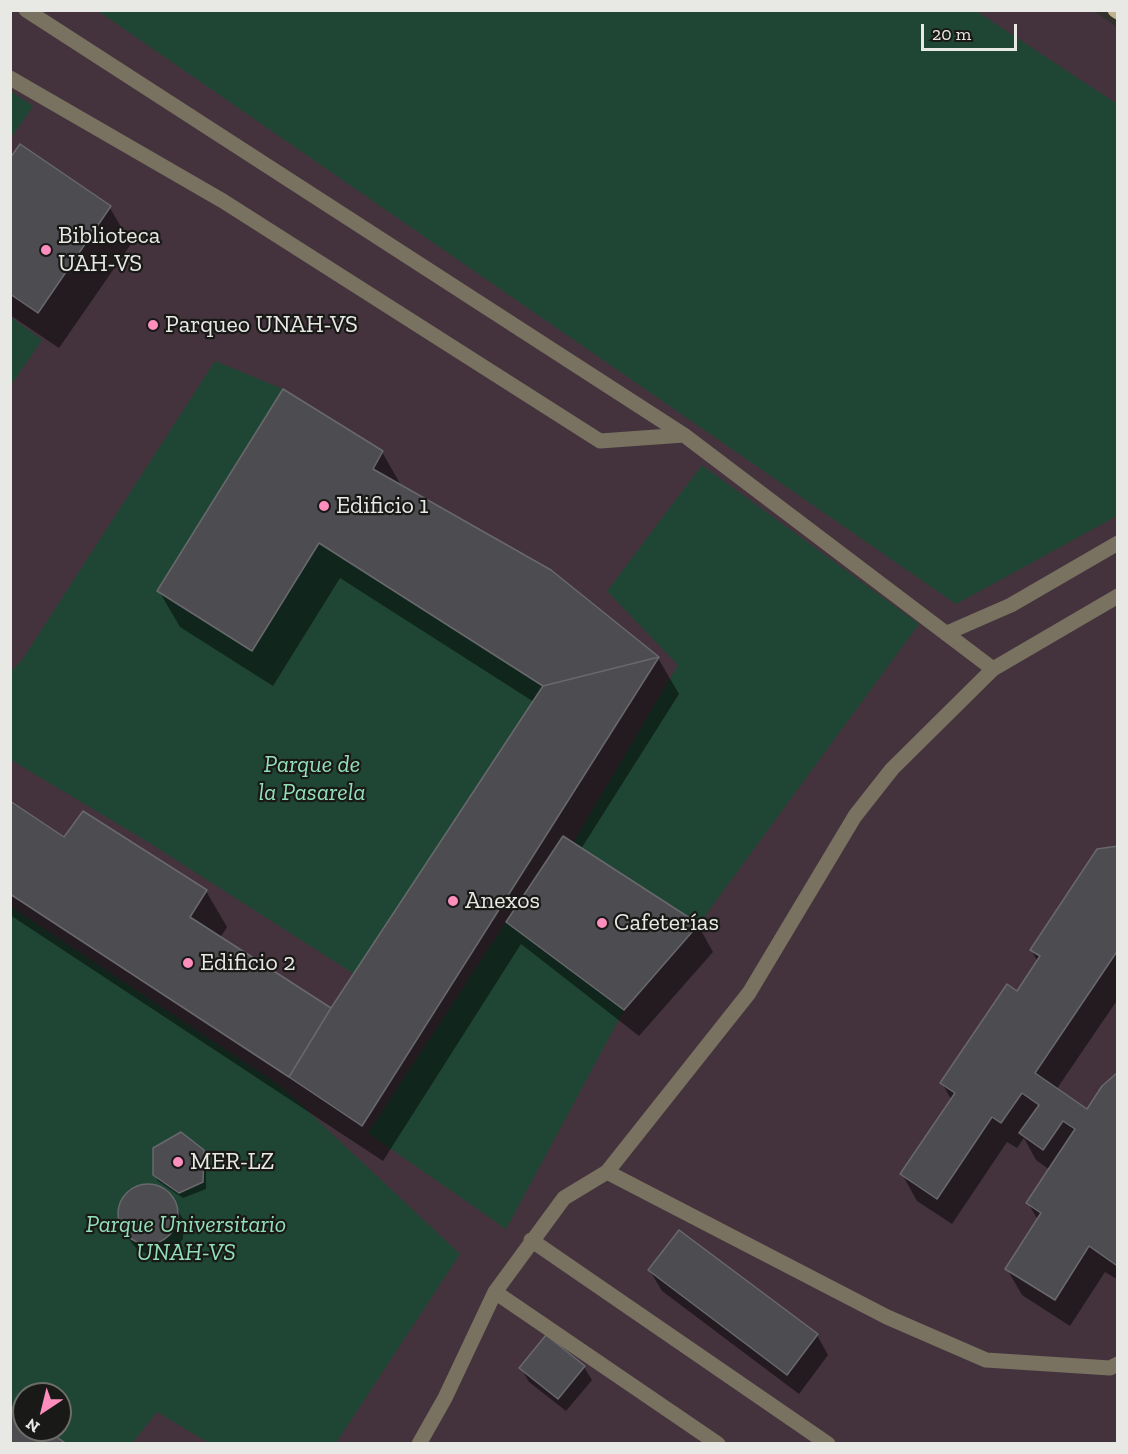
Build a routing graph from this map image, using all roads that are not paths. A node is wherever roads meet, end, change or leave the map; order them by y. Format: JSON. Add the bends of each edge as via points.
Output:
{"nodes":[{"id":1,"x":26,"y":10,"type":"edge"},
{"id":2,"x":10,"y":78,"type":"edge"},
{"id":3,"x":684,"y":435,"type":"junction"},
{"id":4,"x":1118,"y":543,"type":"edge"},
{"id":5,"x":1118,"y":596,"type":"edge"},
{"id":6,"x":947,"y":633,"type":"junction"},
{"id":7,"x":993,"y":669,"type":"junction"},
{"id":8,"x":607,"y":1172,"type":"junction"},
{"id":9,"x":531,"y":1240,"type":"junction"},
{"id":10,"x":495,"y":1292,"type":"junction"},
{"id":11,"x":1118,"y":1364,"type":"edge"},
{"id":12,"x":419,"y":1443,"type":"edge"},
{"id":13,"x":718,"y":1443,"type":"edge"},
{"id":14,"x":828,"y":1443,"type":"edge"}],
"edges":[{"from":1,"to":3,"type":"lane"},
{"from":2,"to":3,"type":"lane","via":[[223,201],[600,441]]},
{"from":3,"to":6,"type":"lane"},
{"from":4,"to":6,"type":"lane","via":[[1011,605]]},
{"from":5,"to":7,"type":"lane"},
{"from":6,"to":7,"type":"lane"},
{"from":7,"to":8,"type":"lane","via":[[892,769],[855,816],[749,993]]},
{"from":8,"to":9,"type":"lane","via":[[564,1198]]},
{"from":8,"to":11,"type":"lane","via":[[887,1317],[986,1360],[1110,1368]]},
{"from":9,"to":10,"type":"lane"},
{"from":9,"to":14,"type":"lane"},
{"from":10,"to":12,"type":"lane"},
{"from":10,"to":13,"type":"lane"}]}
